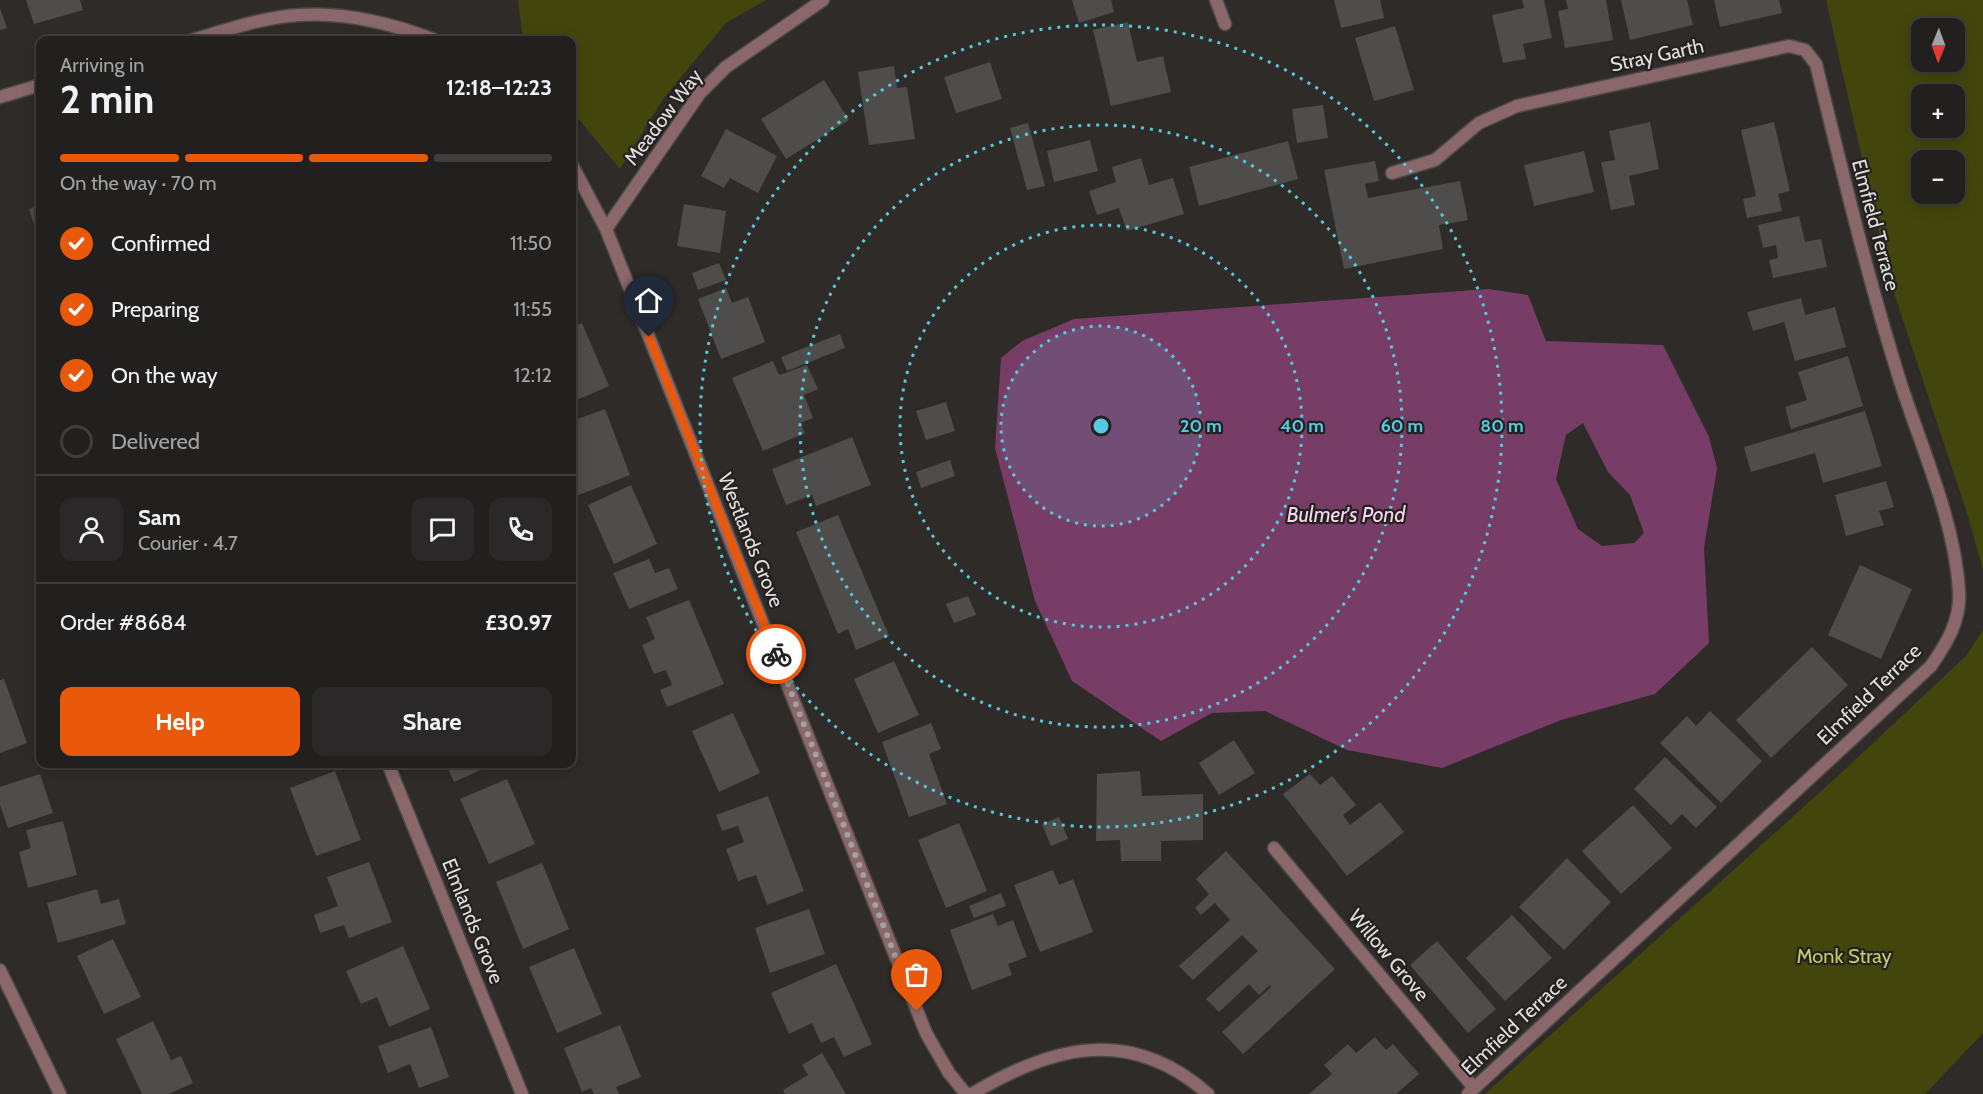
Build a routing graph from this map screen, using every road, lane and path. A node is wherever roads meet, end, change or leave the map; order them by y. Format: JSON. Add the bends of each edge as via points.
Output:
{"nodes":[{"id":1,"x":823,"y":0,"type":"edge"},
{"id":2,"x":1216,"y":0,"type":"edge"},
{"id":3,"x":1225,"y":24,"type":"dead end"},
{"id":4,"x":206,"y":36,"type":"edge"},
{"id":5,"x":423,"y":36,"type":"edge"},
{"id":6,"x":1805,"y":50,"type":"joint"},
{"id":7,"x":36,"y":86,"type":"edge"},
{"id":8,"x":0,"y":97,"type":"edge"},
{"id":9,"x":576,"y":173,"type":"edge"},
{"id":10,"x":1392,"y":173,"type":"dead end"},
{"id":11,"x":606,"y":229,"type":"junction"},
{"id":12,"x":389,"y":768,"type":"edge"},
{"id":13,"x":1274,"y":848,"type":"dead end"},
{"id":14,"x":0,"y":970,"type":"edge"},
{"id":15,"x":1471,"y":1091,"type":"edge"},
{"id":16,"x":60,"y":1094,"type":"edge"},
{"id":17,"x":522,"y":1094,"type":"edge"},
{"id":18,"x":966,"y":1094,"type":"edge"},
{"id":19,"x":972,"y":1094,"type":"edge"},
{"id":20,"x":1208,"y":1094,"type":"edge"}],
"edges":[{"from":1,"to":11,"type":"street","name":"Meadow Way","via":[[726,67],[700,93]]},
{"from":2,"to":3,"type":"street"},
{"from":4,"to":5,"type":"street","via":[[299,15],[343,16]]},
{"from":6,"to":10,"type":"street","name":"Stray Garth","via":[[1789,46],[1516,106],[1479,123],[1435,160]]},
{"from":6,"to":15,"type":"street","name":"Elmfield Terrace","via":[[1816,64],[1863,260],[1945,518],[1956,566],[1957,615],[1948,641],[1931,666]]},
{"from":7,"to":8,"type":"street"},
{"from":9,"to":11,"type":"street","name":"Westlands Grove"},
{"from":11,"to":18,"type":"street","name":"Westlands Grove","via":[[926,1033]]},
{"from":12,"to":17,"type":"street","name":"Elmlands Grove"},
{"from":13,"to":15,"type":"street","name":"Willow Grove"},
{"from":14,"to":16,"type":"street"},
{"from":19,"to":20,"type":"street","via":[[1036,1061],[1102,1050],[1159,1061],[1185,1074]]}]}
